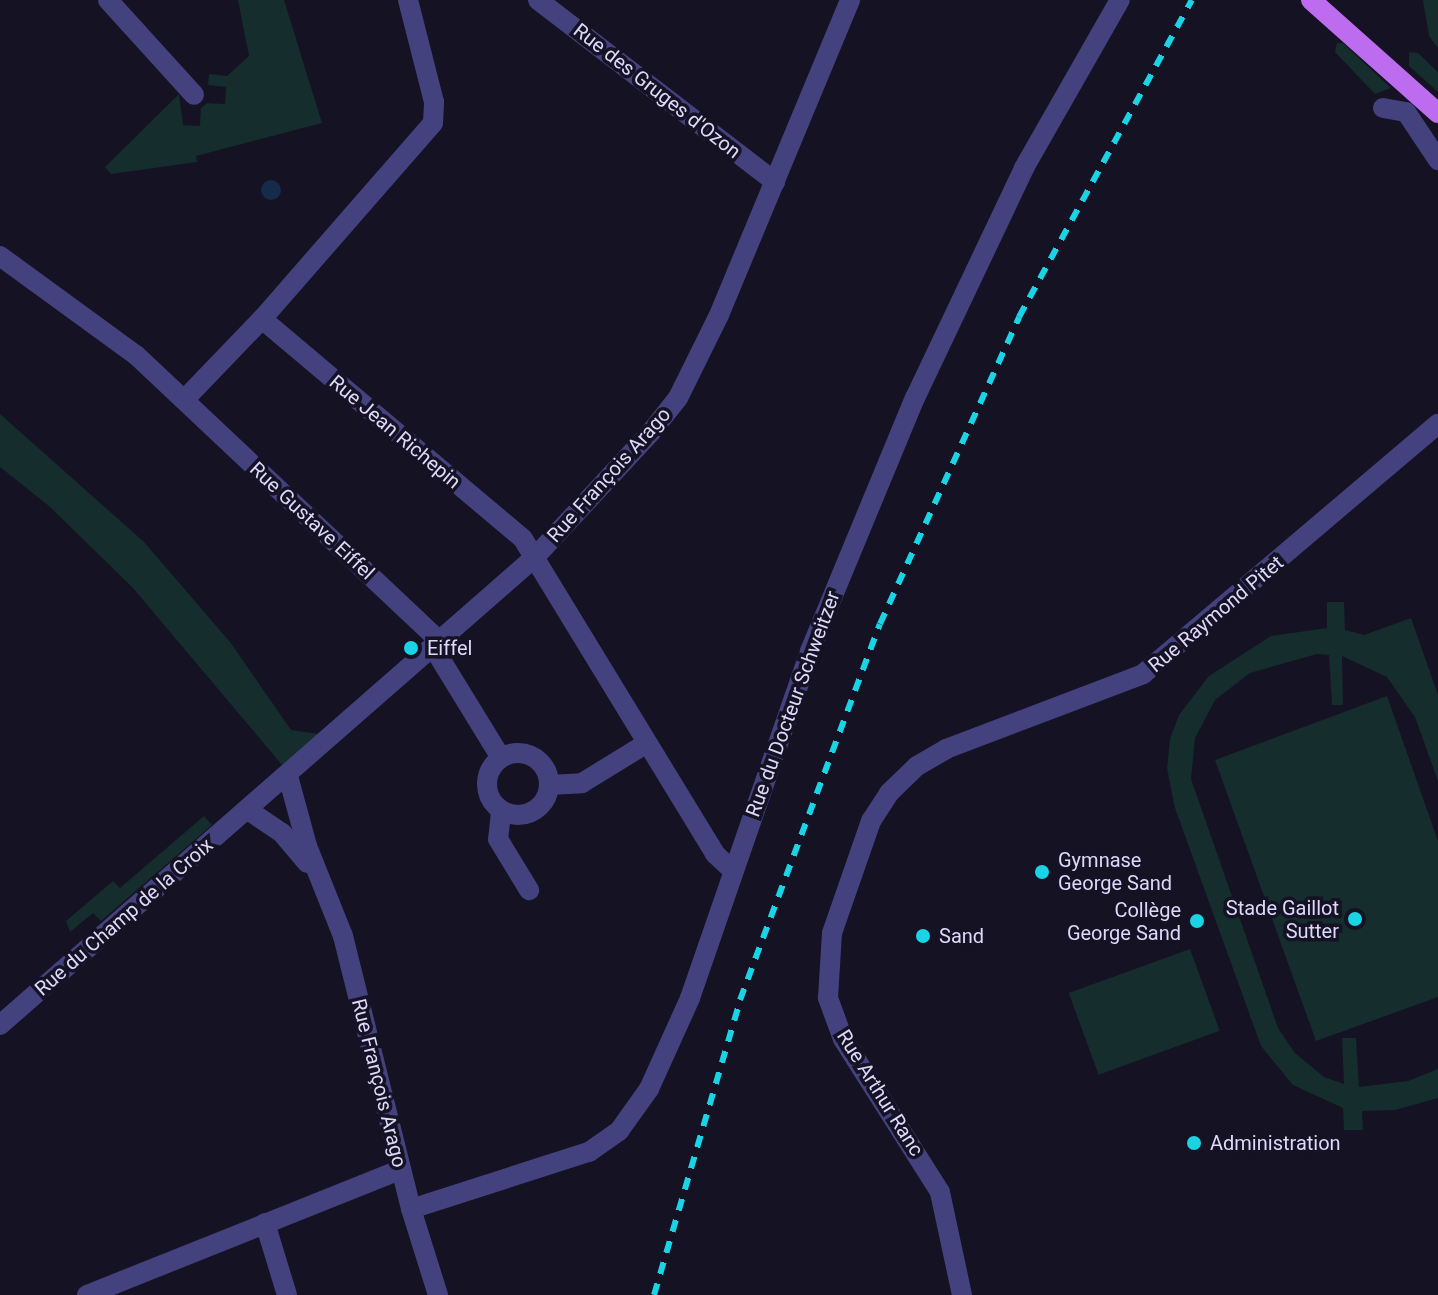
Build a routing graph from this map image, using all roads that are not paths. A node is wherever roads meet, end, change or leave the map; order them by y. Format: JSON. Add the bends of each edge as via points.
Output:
{"nodes":[{"id":1,"x":108,"y":0,"type":"edge"},
{"id":2,"x":406,"y":0,"type":"edge"},
{"id":3,"x":538,"y":0,"type":"edge"},
{"id":4,"x":850,"y":0,"type":"edge"},
{"id":5,"x":1120,"y":0,"type":"edge"},
{"id":6,"x":1311,"y":0,"type":"edge"},
{"id":7,"x":194,"y":95,"type":"dead end"},
{"id":8,"x":1383,"y":108,"type":"dead end"},
{"id":9,"x":1438,"y":113,"type":"edge"},
{"id":10,"x":1438,"y":160,"type":"edge"},
{"id":11,"x":775,"y":182,"type":"junction"},
{"id":12,"x":0,"y":256,"type":"edge"},
{"id":13,"x":262,"y":319,"type":"junction"},
{"id":14,"x":184,"y":400,"type":"junction"},
{"id":15,"x":1438,"y":424,"type":"edge"},
{"id":16,"x":535,"y":557,"type":"junction"},
{"id":17,"x":437,"y":644,"type":"junction"},
{"id":18,"x":647,"y":743,"type":"junction"},
{"id":19,"x":501,"y":758,"type":"junction"},
{"id":20,"x":917,"y":766,"type":"joint"},
{"id":21,"x":288,"y":776,"type":"junction"},
{"id":22,"x":549,"y":785,"type":"junction"},
{"id":23,"x":271,"y":791,"type":"joint"},
{"id":24,"x":248,"y":810,"type":"junction"},
{"id":25,"x":501,"y":812,"type":"junction"},
{"id":26,"x":733,"y":871,"type":"junction"},
{"id":27,"x":529,"y":890,"type":"dead end"},
{"id":28,"x":332,"y":905,"type":"junction"},
{"id":29,"x":0,"y":1025,"type":"edge"},
{"id":30,"x":400,"y":1170,"type":"junction"},
{"id":31,"x":411,"y":1209,"type":"junction"},
{"id":32,"x":265,"y":1223,"type":"junction"},
{"id":33,"x":87,"y":1295,"type":"edge"},
{"id":34,"x":287,"y":1295,"type":"edge"},
{"id":35,"x":438,"y":1295,"type":"edge"},
{"id":36,"x":962,"y":1295,"type":"edge"}],
"edges":[{"from":1,"to":7,"type":"street"},
{"from":2,"to":13,"type":"street","via":[[434,102],[433,123]]},
{"from":3,"to":11,"type":"street","name":"Rue des Gruges d'Ozon"},
{"from":4,"to":11,"type":"street","name":"Rue François Arago"},
{"from":5,"to":26,"type":"street","name":"Rue du Docteur Schweitzer","via":[[1024,168],[915,398],[810,651]]},
{"from":6,"to":9,"type":"main road"},
{"from":8,"to":10,"type":"street","via":[[1406,112]]},
{"from":11,"to":16,"type":"street","name":"Rue François Arago","via":[[678,398]]},
{"from":12,"to":14,"type":"street","name":"Rue Gustave Eiffel","via":[[136,355]]},
{"from":13,"to":14,"type":"street"},
{"from":13,"to":16,"type":"street","name":"Rue Jean Richepin","via":[[523,539]]},
{"from":14,"to":17,"type":"street","name":"Rue Gustave Eiffel"},
{"from":15,"to":20,"type":"street","name":"Rue Raymond Pitet","via":[[1143,674],[946,749]]},
{"from":16,"to":17,"type":"street","name":"Rue François Arago"},
{"from":16,"to":18,"type":"street","name":"Rue Jean Richepin"},
{"from":17,"to":19,"type":"street","name":"Rue Gustave Eiffel"},
{"from":17,"to":21,"type":"street","name":"Rue François Arago"},
{"from":18,"to":22,"type":"street","via":[[582,783]]},
{"from":18,"to":26,"type":"street","name":"Rue Jean Richepin","via":[[715,854]]},
{"from":19,"to":22,"type":"street","via":[[533,756],[545,768]]},
{"from":19,"to":25,"type":"street","via":[[490,771],[487,789]]},
{"from":20,"to":36,"type":"street","name":"Rue Arthur Ranc","via":[[889,793],[871,821],[832,933],[826,974],[843,1039],[940,1192]]},
{"from":21,"to":23,"type":"street","name":"Rue François Arago"},
{"from":21,"to":28,"type":"street","name":"Rue François Arago","via":[[307,846]]},
{"from":22,"to":25,"type":"street","via":[[534,810],[521,815]]},
{"from":23,"to":24,"type":"street","name":"Rue du Champ de la Croix"},
{"from":24,"to":28,"type":"street","via":[[300,851]]},
{"from":24,"to":29,"type":"street","name":"Rue du Champ de la Croix"},
{"from":25,"to":27,"type":"street","via":[[498,839]]},
{"from":26,"to":31,"type":"street","name":"Rue du Docteur Schweitzer","via":[[690,998],[642,1103],[605,1143],[538,1172]]},
{"from":28,"to":30,"type":"street","name":"Rue François Arago"},
{"from":30,"to":31,"type":"street","name":"Rue François Arago"},
{"from":30,"to":32,"type":"street"},
{"from":31,"to":35,"type":"street"},
{"from":32,"to":33,"type":"street"},
{"from":32,"to":34,"type":"street"}]}
